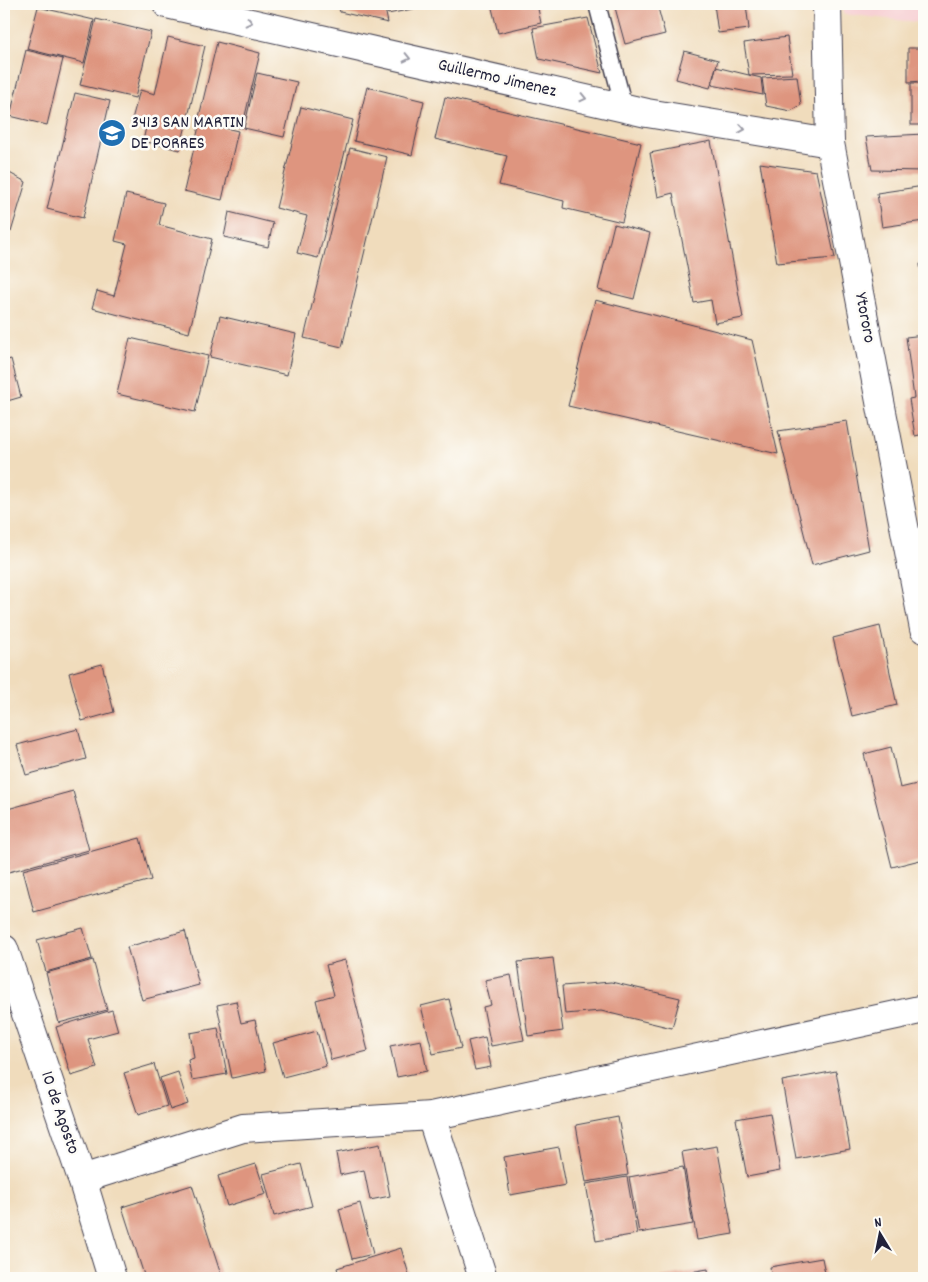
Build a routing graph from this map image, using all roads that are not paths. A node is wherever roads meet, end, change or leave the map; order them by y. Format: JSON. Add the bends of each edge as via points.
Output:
{"nodes":[{"id":1,"x":167,"y":4,"type":"edge"},
{"id":2,"x":597,"y":4,"type":"edge"},
{"id":3,"x":827,"y":4,"type":"edge"},
{"id":4,"x":624,"y":108,"type":"junction"},
{"id":5,"x":830,"y":143,"type":"junction"},
{"id":6,"x":918,"y":564,"type":"edge"},
{"id":7,"x":924,"y":629,"type":"edge"},
{"id":8,"x":4,"y":949,"type":"edge"},
{"id":9,"x":924,"y":1008,"type":"edge"},
{"id":10,"x":431,"y":1116,"type":"junction"},
{"id":11,"x":82,"y":1179,"type":"junction"},
{"id":12,"x":112,"y":1278,"type":"edge"},
{"id":13,"x":483,"y":1278,"type":"edge"}],
"edges":[{"from":1,"to":4,"type":"street","name":"Guillermo Jimenez","one_way":true},
{"from":2,"to":4,"type":"lane"},
{"from":3,"to":5,"type":"street","name":"Ytororo"},
{"from":4,"to":5,"type":"street","name":"Guillermo Jimenez","one_way":true},
{"from":5,"to":6,"type":"street","name":"Ytororo"},
{"from":6,"to":7,"type":"street","name":"Ytororo"},
{"from":8,"to":11,"type":"street","name":"10 de Agosto"},
{"from":9,"to":10,"type":"street"},
{"from":10,"to":11,"type":"street","via":[[243,1128]]},
{"from":10,"to":13,"type":"street"},
{"from":11,"to":12,"type":"street","name":"10 de Agosto"}]}
